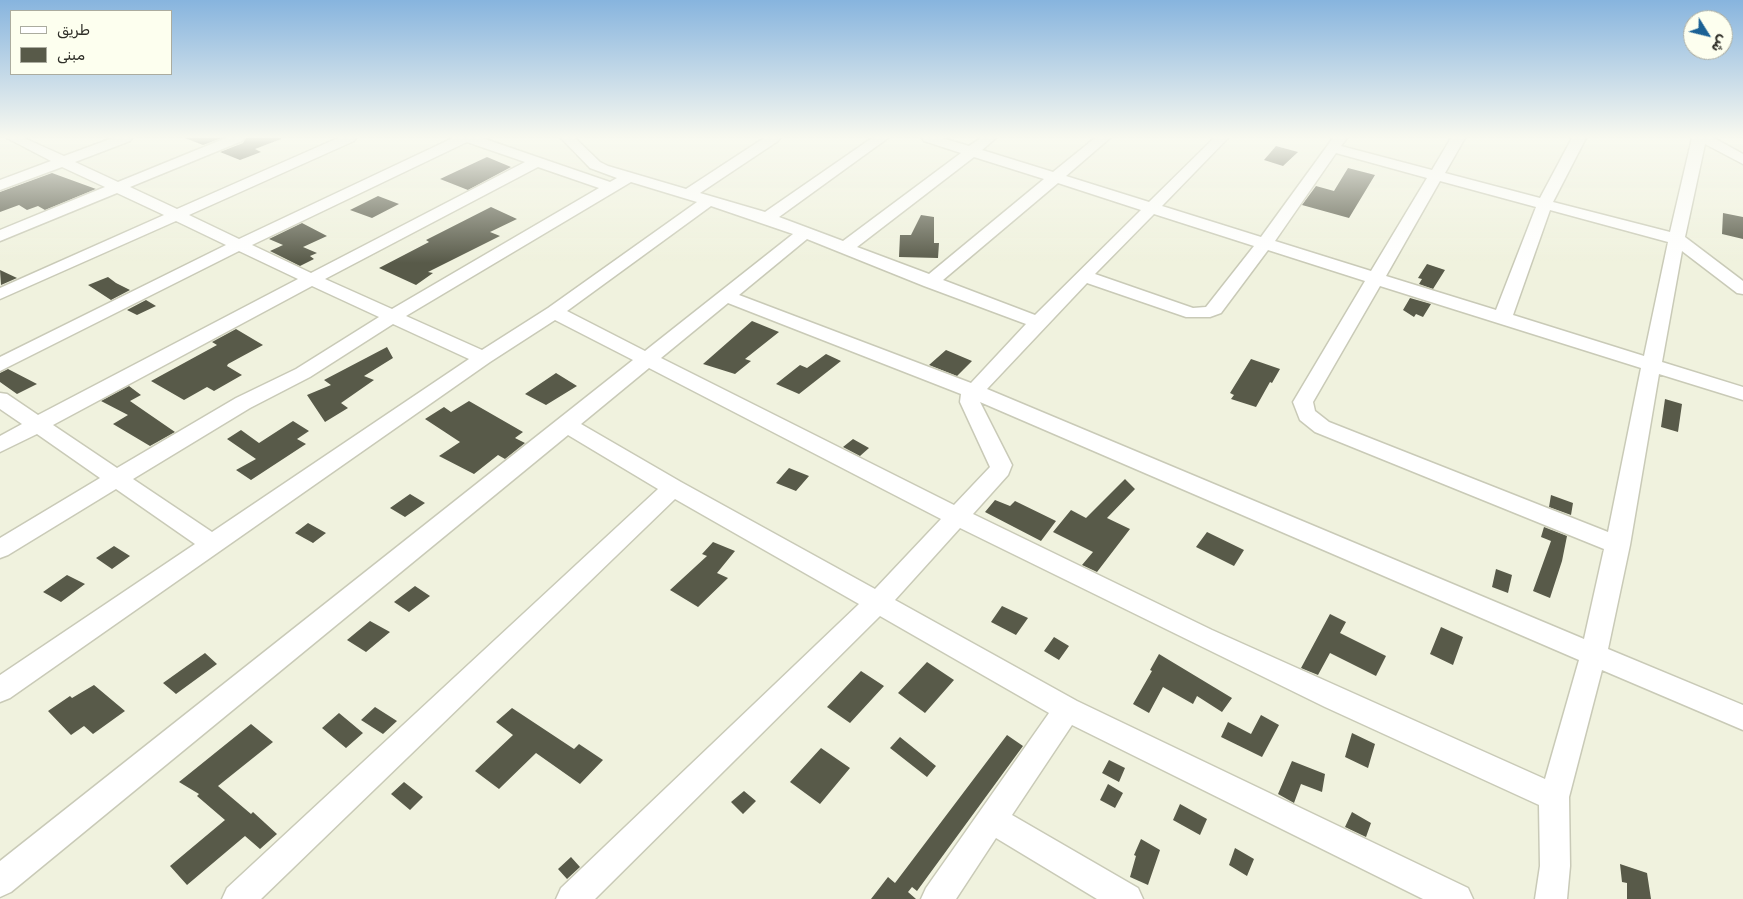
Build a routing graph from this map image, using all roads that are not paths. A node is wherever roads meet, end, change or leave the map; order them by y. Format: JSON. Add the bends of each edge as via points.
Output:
{"nodes":[{"id":1,"x":13,"y":180,"type":"edge"},
{"id":2,"x":106,"y":180,"type":"edge"},
{"id":3,"x":133,"y":180,"type":"edge"},
{"id":4,"x":254,"y":180,"type":"edge"},
{"id":5,"x":375,"y":180,"type":"edge"},
{"id":6,"x":501,"y":180,"type":"edge"},
{"id":7,"x":589,"y":180,"type":"edge"},
{"id":8,"x":623,"y":180,"type":"edge"},
{"id":9,"x":635,"y":180,"type":"edge"},
{"id":10,"x":710,"y":180,"type":"edge"},
{"id":11,"x":821,"y":180,"type":"edge"},
{"id":12,"x":933,"y":180,"type":"edge"},
{"id":13,"x":1052,"y":180,"type":"edge"},
{"id":14,"x":1065,"y":180,"type":"edge"},
{"id":15,"x":1179,"y":180,"type":"edge"},
{"id":16,"x":1310,"y":180,"type":"edge"},
{"id":17,"x":1431,"y":180,"type":"edge"},
{"id":18,"x":1456,"y":180,"type":"edge"},
{"id":19,"x":1557,"y":180,"type":"edge"},
{"id":20,"x":1690,"y":180,"type":"edge"},
{"id":21,"x":0,"y":185,"type":"edge"},
{"id":22,"x":118,"y":186,"type":"junction"},
{"id":23,"x":610,"y":187,"type":"junction"},
{"id":24,"x":689,"y":194,"type":"junction"},
{"id":25,"x":710,"y":200,"type":"junction"},
{"id":26,"x":1545,"y":204,"type":"junction"},
{"id":27,"x":1152,"y":207,"type":"junction"},
{"id":28,"x":176,"y":214,"type":"junction"},
{"id":29,"x":767,"y":218,"type":"junction"},
{"id":30,"x":805,"y":232,"type":"junction"},
{"id":31,"x":0,"y":236,"type":"edge"},
{"id":32,"x":1677,"y":239,"type":"junction"},
{"id":33,"x":1265,"y":243,"type":"junction"},
{"id":34,"x":239,"y":245,"type":"junction"},
{"id":35,"x":845,"y":248,"type":"junction"},
{"id":36,"x":1084,"y":276,"type":"junction"},
{"id":37,"x":1375,"y":278,"type":"junction"},
{"id":38,"x":311,"y":279,"type":"junction"},
{"id":39,"x":930,"y":282,"type":"junction"},
{"id":40,"x":1743,"y":289,"type":"edge"},
{"id":41,"x":0,"y":294,"type":"edge"},
{"id":42,"x":726,"y":296,"type":"junction"},
{"id":43,"x":554,"y":312,"type":"junction"},
{"id":44,"x":393,"y":316,"type":"junction"},
{"id":45,"x":1503,"y":317,"type":"junction"},
{"id":46,"x":1038,"y":322,"type":"junction"},
{"id":47,"x":483,"y":358,"type":"junction"},
{"id":48,"x":649,"y":358,"type":"junction"},
{"id":49,"x":0,"y":365,"type":"edge"},
{"id":50,"x":1652,"y":365,"type":"junction"},
{"id":51,"x":973,"y":391,"type":"junction"},
{"id":52,"x":1743,"y":394,"type":"edge"},
{"id":53,"x":0,"y":399,"type":"edge"},
{"id":54,"x":567,"y":424,"type":"junction"},
{"id":55,"x":38,"y":425,"type":"junction"},
{"id":56,"x":0,"y":445,"type":"edge"},
{"id":57,"x":118,"y":479,"type":"junction"},
{"id":58,"x":673,"y":488,"type":"junction"},
{"id":59,"x":956,"y":516,"type":"junction"},
{"id":60,"x":212,"y":544,"type":"junction"},
{"id":61,"x":1618,"y":545,"type":"junction"},
{"id":62,"x":0,"y":548,"type":"edge"},
{"id":63,"x":877,"y":603,"type":"junction"},
{"id":64,"x":1594,"y":656,"type":"junction"},
{"id":65,"x":0,"y":690,"type":"edge"},
{"id":66,"x":1067,"y":709,"type":"junction"},
{"id":67,"x":1743,"y":718,"type":"edge"},
{"id":68,"x":1554,"y":797,"type":"junction"},
{"id":69,"x":991,"y":819,"type":"junction"},
{"id":70,"x":0,"y":881,"type":"edge"},
{"id":71,"x":238,"y":899,"type":"edge"},
{"id":72,"x":572,"y":899,"type":"edge"},
{"id":73,"x":937,"y":899,"type":"edge"},
{"id":74,"x":1127,"y":899,"type":"edge"},
{"id":75,"x":1457,"y":899,"type":"edge"},
{"id":76,"x":1551,"y":899,"type":"edge"}],
"edges":[{"from":1,"to":21,"type":"street"},
{"from":2,"to":22,"type":"street"},
{"from":3,"to":22,"type":"street"},
{"from":4,"to":28,"type":"street"},
{"from":5,"to":34,"type":"street"},
{"from":6,"to":38,"type":"street"},
{"from":7,"to":23,"type":"street"},
{"from":8,"to":23,"type":"street"},
{"from":9,"to":24,"type":"street"},
{"from":10,"to":24,"type":"street"},
{"from":11,"to":29,"type":"street"},
{"from":12,"to":35,"type":"street"},
{"from":13,"to":39,"type":"street"},
{"from":14,"to":27,"type":"street"},
{"from":15,"to":27,"type":"street"},
{"from":16,"to":33,"type":"street"},
{"from":17,"to":37,"type":"street"},
{"from":18,"to":26,"type":"street"},
{"from":19,"to":26,"type":"street"},
{"from":20,"to":32,"type":"street"},
{"from":22,"to":28,"type":"street"},
{"from":22,"to":31,"type":"street"},
{"from":23,"to":44,"type":"street"},
{"from":24,"to":25,"type":"street"},
{"from":25,"to":29,"type":"street"},
{"from":25,"to":43,"type":"street"},
{"from":26,"to":32,"type":"street"},
{"from":26,"to":45,"type":"street"},
{"from":27,"to":33,"type":"street"},
{"from":27,"to":36,"type":"street"},
{"from":28,"to":34,"type":"street"},
{"from":28,"to":41,"type":"street"},
{"from":29,"to":30,"type":"street"},
{"from":30,"to":35,"type":"street"},
{"from":30,"to":42,"type":"street"},
{"from":32,"to":40,"type":"street"},
{"from":32,"to":50,"type":"street"},
{"from":33,"to":36,"type":"street","via":[[1215,309],[1204,314],[1182,310]]},
{"from":33,"to":37,"type":"street"},
{"from":34,"to":38,"type":"street"},
{"from":34,"to":49,"type":"street"},
{"from":35,"to":39,"type":"street"},
{"from":36,"to":46,"type":"street"},
{"from":37,"to":45,"type":"street"},
{"from":37,"to":61,"type":"street","via":[[1303,402],[1307,415],[1322,427],[1371,448]]},
{"from":38,"to":44,"type":"street"},
{"from":38,"to":55,"type":"street"},
{"from":39,"to":46,"type":"street"},
{"from":42,"to":48,"type":"street"},
{"from":42,"to":51,"type":"street"},
{"from":43,"to":47,"type":"street"},
{"from":43,"to":48,"type":"street"},
{"from":44,"to":47,"type":"street"},
{"from":44,"to":57,"type":"street","via":[[303,373],[243,403]]},
{"from":45,"to":50,"type":"street"},
{"from":46,"to":51,"type":"street"},
{"from":47,"to":60,"type":"street"},
{"from":48,"to":54,"type":"street"},
{"from":48,"to":59,"type":"street"},
{"from":50,"to":52,"type":"street"},
{"from":50,"to":61,"type":"street"},
{"from":51,"to":59,"type":"street","via":[[970,402],[1001,465],[1000,470]]},
{"from":51,"to":64,"type":"street"},
{"from":53,"to":55,"type":"street"},
{"from":54,"to":58,"type":"street"},
{"from":54,"to":70,"type":"street"},
{"from":55,"to":56,"type":"street"},
{"from":55,"to":57,"type":"street"},
{"from":57,"to":60,"type":"street"},
{"from":57,"to":62,"type":"street"},
{"from":58,"to":63,"type":"street"},
{"from":58,"to":71,"type":"street"},
{"from":59,"to":63,"type":"street"},
{"from":59,"to":68,"type":"street","via":[[1326,695]]},
{"from":60,"to":65,"type":"street"},
{"from":61,"to":64,"type":"street"},
{"from":63,"to":66,"type":"street"},
{"from":63,"to":72,"type":"street"},
{"from":64,"to":67,"type":"street"},
{"from":64,"to":68,"type":"street"},
{"from":66,"to":69,"type":"street"},
{"from":66,"to":75,"type":"street"},
{"from":68,"to":76,"type":"street","via":[[1555,857]]},
{"from":69,"to":73,"type":"street"},
{"from":69,"to":74,"type":"street"}]}
